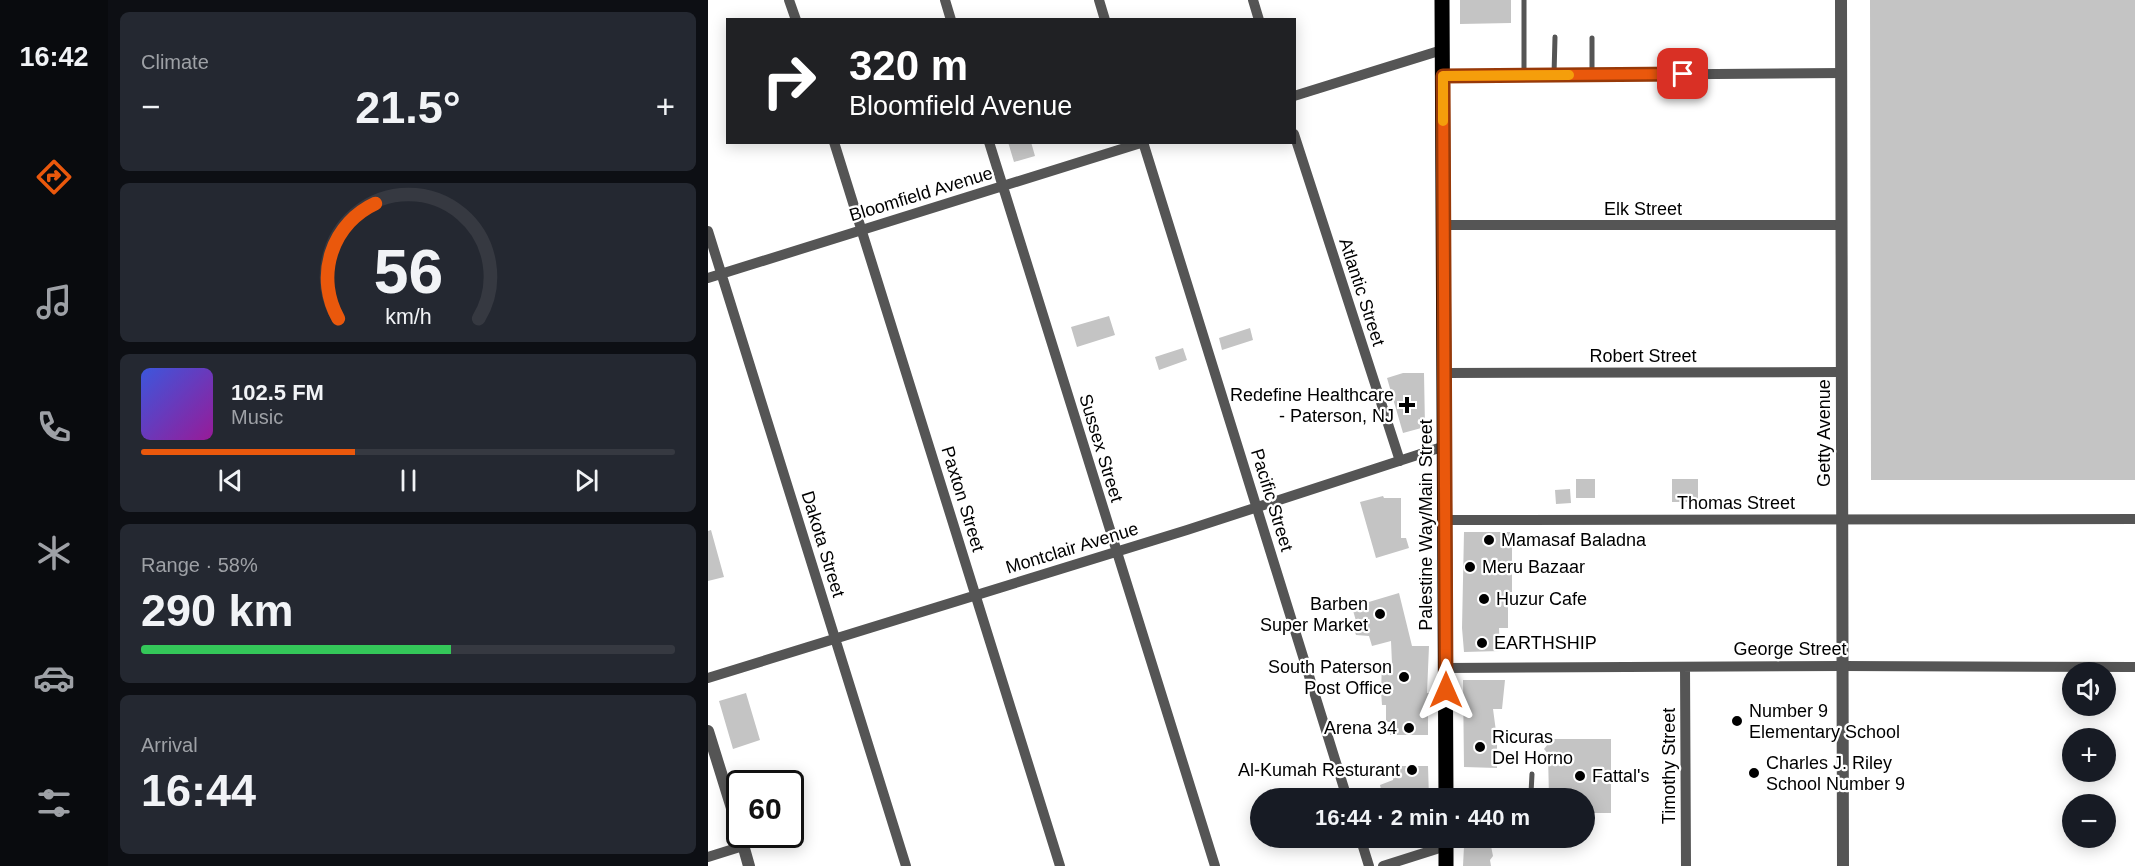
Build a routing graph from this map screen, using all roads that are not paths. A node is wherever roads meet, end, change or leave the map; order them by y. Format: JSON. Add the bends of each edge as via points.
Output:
{"nodes":[{"id":1,"x":789,"y":0,"type":"edge"},
{"id":2,"x":945,"y":0,"type":"edge"},
{"id":3,"x":1099,"y":0,"type":"edge"},
{"id":4,"x":1253,"y":0,"type":"edge"},
{"id":5,"x":1442,"y":0,"type":"edge"},
{"id":6,"x":1524,"y":0,"type":"edge"},
{"id":7,"x":1841,"y":0,"type":"edge"},
{"id":8,"x":795,"y":18,"type":"edge"},
{"id":9,"x":950,"y":18,"type":"edge"},
{"id":10,"x":1104,"y":18,"type":"edge"},
{"id":11,"x":1258,"y":18,"type":"edge"},
{"id":12,"x":1555,"y":37,"type":"dead end"},
{"id":13,"x":1592,"y":38,"type":"dead end"},
{"id":14,"x":1443,"y":50,"type":"junction"},
{"id":15,"x":1842,"y":73,"type":"junction"},
{"id":16,"x":1524,"y":75,"type":"junction"},
{"id":17,"x":1554,"y":75,"type":"junction"},
{"id":18,"x":1592,"y":75,"type":"junction"},
{"id":19,"x":1443,"y":76,"type":"junction"},
{"id":20,"x":1296,"y":95,"type":"edge"},
{"id":21,"x":1296,"y":140,"type":"edge"},
{"id":22,"x":835,"y":144,"type":"edge"},
{"id":23,"x":990,"y":144,"type":"edge"},
{"id":24,"x":1141,"y":144,"type":"edge"},
{"id":25,"x":1144,"y":144,"type":"edge"},
{"id":26,"x":1002,"y":186,"type":"junction"},
{"id":27,"x":1444,"y":225,"type":"junction"},
{"id":28,"x":1841,"y":225,"type":"junction"},
{"id":29,"x":862,"y":230,"type":"junction"},
{"id":30,"x":708,"y":231,"type":"edge"},
{"id":31,"x":722,"y":274,"type":"junction"},
{"id":32,"x":708,"y":278,"type":"edge"},
{"id":33,"x":1842,"y":372,"type":"junction"},
{"id":34,"x":1445,"y":373,"type":"junction"},
{"id":35,"x":1445,"y":446,"type":"junction"},
{"id":36,"x":1400,"y":461,"type":"junction"},
{"id":37,"x":1257,"y":507,"type":"junction"},
{"id":38,"x":1842,"y":519,"type":"junction"},
{"id":39,"x":2135,"y":519,"type":"edge"},
{"id":40,"x":1446,"y":520,"type":"junction"},
{"id":41,"x":1116,"y":552,"type":"junction"},
{"id":42,"x":975,"y":595,"type":"junction"},
{"id":43,"x":835,"y":638,"type":"junction"},
{"id":44,"x":1685,"y":666,"type":"junction"},
{"id":45,"x":1842,"y":666,"type":"junction"},
{"id":46,"x":2135,"y":667,"type":"edge"},
{"id":47,"x":1446,"y":668,"type":"junction"},
{"id":48,"x":708,"y":678,"type":"edge"},
{"id":49,"x":708,"y":731,"type":"edge"},
{"id":50,"x":1532,"y":774,"type":"dead end"},
{"id":51,"x":1344,"y":788,"type":"edge"},
{"id":52,"x":1446,"y":788,"type":"edge"},
{"id":53,"x":1531,"y":788,"type":"edge"},
{"id":54,"x":726,"y":789,"type":"edge"},
{"id":55,"x":726,"y":847,"type":"edge"},
{"id":56,"x":744,"y":848,"type":"edge"},
{"id":57,"x":1363,"y":848,"type":"edge"},
{"id":58,"x":1430,"y":848,"type":"edge"},
{"id":59,"x":1446,"y":848,"type":"edge"},
{"id":60,"x":708,"y":857,"type":"edge"},
{"id":61,"x":749,"y":866,"type":"edge"},
{"id":62,"x":906,"y":866,"type":"edge"},
{"id":63,"x":1060,"y":866,"type":"edge"},
{"id":64,"x":1215,"y":866,"type":"edge"},
{"id":65,"x":1369,"y":866,"type":"edge"},
{"id":66,"x":1383,"y":866,"type":"edge"},
{"id":67,"x":1446,"y":866,"type":"edge"},
{"id":68,"x":1686,"y":866,"type":"edge"},
{"id":69,"x":1843,"y":866,"type":"edge"}],
"edges":[{"from":1,"to":8,"type":"street"},
{"from":2,"to":9,"type":"street"},
{"from":3,"to":10,"type":"street"},
{"from":4,"to":11,"type":"street"},
{"from":5,"to":14,"type":"main road","name":"Palestine Way/Main Street"},
{"from":6,"to":16,"type":"lane"},
{"from":7,"to":15,"type":"street","name":"Getty Avenue"},
{"from":12,"to":17,"type":"lane"},
{"from":13,"to":18,"type":"lane"},
{"from":14,"to":19,"type":"main road","name":"Palestine Way/Main Street"},
{"from":14,"to":20,"type":"street"},
{"from":15,"to":18,"type":"street"},
{"from":15,"to":28,"type":"street","name":"Getty Avenue"},
{"from":16,"to":17,"type":"street"},
{"from":16,"to":19,"type":"street"},
{"from":17,"to":18,"type":"street"},
{"from":19,"to":27,"type":"main road","name":"Palestine Way/Main Street"},
{"from":21,"to":36,"type":"street","name":"Atlantic Street"},
{"from":22,"to":29,"type":"street","name":"Paxton Street"},
{"from":23,"to":26,"type":"street","name":"Sussex Street"},
{"from":24,"to":26,"type":"street","name":"Bloomfield Avenue"},
{"from":25,"to":37,"type":"street","name":"Pacific Street"},
{"from":26,"to":29,"type":"street","name":"Bloomfield Avenue"},
{"from":26,"to":41,"type":"street","name":"Sussex Street"},
{"from":27,"to":28,"type":"street","name":"Elk Street"},
{"from":27,"to":34,"type":"main road","name":"Palestine Way/Main Street"},
{"from":28,"to":33,"type":"street","name":"Getty Avenue"},
{"from":29,"to":31,"type":"street","name":"Bloomfield Avenue"},
{"from":29,"to":42,"type":"street","name":"Paxton Street"},
{"from":30,"to":31,"type":"street","name":"Dakota Street"},
{"from":31,"to":32,"type":"street","name":"Bloomfield Avenue"},
{"from":31,"to":43,"type":"street","name":"Dakota Street"},
{"from":33,"to":34,"type":"street","name":"Robert Street"},
{"from":33,"to":38,"type":"street","name":"Getty Avenue"},
{"from":34,"to":35,"type":"main road","name":"Palestine Way/Main Street"},
{"from":35,"to":36,"type":"street","name":"Montclair Avenue"},
{"from":35,"to":40,"type":"main road","name":"Palestine Way/Main Street"},
{"from":36,"to":37,"type":"street","name":"Montclair Avenue"},
{"from":37,"to":41,"type":"street","name":"Montclair Avenue"},
{"from":37,"to":51,"type":"street","name":"Pacific Street"},
{"from":38,"to":39,"type":"street","name":"Thomas Street"},
{"from":38,"to":40,"type":"street","name":"Thomas Street"},
{"from":38,"to":45,"type":"street","name":"Getty Avenue"},
{"from":40,"to":47,"type":"main road","name":"Palestine Way/Main Street"},
{"from":41,"to":42,"type":"street","name":"Montclair Avenue"},
{"from":41,"to":64,"type":"street","name":"Sussex Street"},
{"from":42,"to":43,"type":"street","name":"Montclair Avenue"},
{"from":42,"to":63,"type":"street","name":"Paxton Street"},
{"from":43,"to":48,"type":"street","name":"Montclair Avenue"},
{"from":43,"to":62,"type":"street","name":"Dakota Street"},
{"from":44,"to":45,"type":"street","name":"George Street"},
{"from":44,"to":47,"type":"street","name":"George Street"},
{"from":44,"to":68,"type":"street","name":"Timothy Street"},
{"from":45,"to":46,"type":"street","name":"George Street"},
{"from":45,"to":69,"type":"street","name":"Getty Avenue"},
{"from":47,"to":52,"type":"main road","name":"Palestine Way/Main Street"},
{"from":49,"to":54,"type":"street"},
{"from":50,"to":53,"type":"lane"},
{"from":55,"to":60,"type":"street"},
{"from":56,"to":61,"type":"street"},
{"from":57,"to":65,"type":"street"},
{"from":58,"to":66,"type":"street"},
{"from":59,"to":67,"type":"main road"}]}
